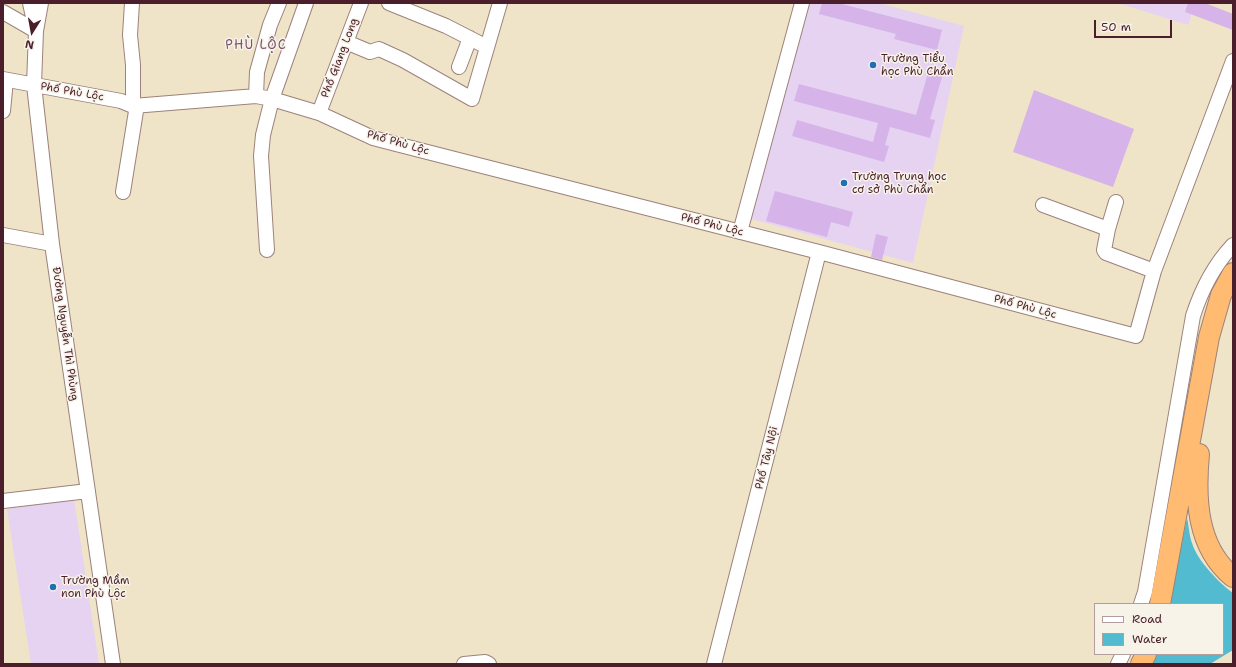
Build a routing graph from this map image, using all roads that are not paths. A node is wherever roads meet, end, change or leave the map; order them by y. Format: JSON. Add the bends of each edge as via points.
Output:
{"nodes":[{"id":1,"x":30,"y":3,"type":"edge"},
{"id":2,"x":41,"y":3,"type":"edge"},
{"id":3,"x":132,"y":3,"type":"edge"},
{"id":4,"x":279,"y":3,"type":"edge"},
{"id":5,"x":306,"y":3,"type":"edge"},
{"id":6,"x":361,"y":3,"type":"edge"},
{"id":7,"x":389,"y":3,"type":"edge"},
{"id":8,"x":500,"y":3,"type":"edge"},
{"id":9,"x":802,"y":3,"type":"edge"},
{"id":10,"x":3,"y":12,"type":"edge"},
{"id":11,"x":36,"y":31,"type":"junction"},
{"id":12,"x":470,"y":38,"type":"junction"},
{"id":13,"x":346,"y":42,"type":"junction"},
{"id":14,"x":487,"y":47,"type":"junction"},
{"id":15,"x":1233,"y":62,"type":"edge"},
{"id":16,"x":459,"y":66,"type":"dead end"},
{"id":17,"x":4,"y":80,"type":"edge"},
{"id":18,"x":34,"y":85,"type":"junction"},
{"id":19,"x":256,"y":96,"type":"junction"},
{"id":20,"x":272,"y":99,"type":"junction"},
{"id":21,"x":135,"y":105,"type":"junction"},
{"id":22,"x":3,"y":111,"type":"edge"},
{"id":23,"x":318,"y":112,"type":"junction"},
{"id":24,"x":123,"y":192,"type":"dead end"},
{"id":25,"x":1116,"y":202,"type":"dead end"},
{"id":26,"x":1042,"y":205,"type":"dead end"},
{"id":27,"x":1108,"y":229,"type":"junction"},
{"id":28,"x":740,"y":232,"type":"junction"},
{"id":29,"x":3,"y":235,"type":"edge"},
{"id":30,"x":52,"y":244,"type":"junction"},
{"id":31,"x":1233,"y":245,"type":"edge"},
{"id":32,"x":267,"y":250,"type":"dead end"},
{"id":33,"x":819,"y":252,"type":"junction"},
{"id":34,"x":1154,"y":271,"type":"junction"},
{"id":35,"x":1233,"y":273,"type":"edge"},
{"id":36,"x":1233,"y":298,"type":"edge"},
{"id":37,"x":88,"y":491,"type":"junction"},
{"id":38,"x":3,"y":501,"type":"edge"},
{"id":39,"x":1233,"y":577,"type":"edge"},
{"id":40,"x":1141,"y":603,"type":"edge"},
{"id":41,"x":1160,"y":603,"type":"edge"},
{"id":42,"x":1122,"y":655,"type":"edge"},
{"id":43,"x":1146,"y":655,"type":"edge"},
{"id":44,"x":113,"y":664,"type":"edge"},
{"id":45,"x":464,"y":664,"type":"edge"},
{"id":46,"x":489,"y":664,"type":"edge"},
{"id":47,"x":714,"y":664,"type":"edge"},
{"id":48,"x":1118,"y":664,"type":"edge"},
{"id":49,"x":1141,"y":664,"type":"edge"}],
"edges":[{"from":1,"to":11,"type":"street","name":"Đường Nguyễn Thì Phùng"},
{"from":2,"to":11,"type":"street"},
{"from":3,"to":21,"type":"street","via":[[130,35]]},
{"from":4,"to":19,"type":"street","via":[[270,24],[257,72]]},
{"from":5,"to":20,"type":"street"},
{"from":6,"to":13,"type":"street","name":"Phố Giang Long"},
{"from":7,"to":12,"type":"street"},
{"from":8,"to":14,"type":"street"},
{"from":9,"to":28,"type":"street"},
{"from":10,"to":11,"type":"street"},
{"from":11,"to":18,"type":"street","name":"Đường Nguyễn Thì Phùng"},
{"from":12,"to":14,"type":"street"},
{"from":12,"to":16,"type":"street"},
{"from":13,"to":14,"type":"street","via":[[370,52],[379,49],[472,99]]},
{"from":13,"to":23,"type":"street","name":"Phố Giang Long"},
{"from":15,"to":34,"type":"street","name":"Phố Phù Lộc"},
{"from":17,"to":18,"type":"street","name":"Phố Phù Lộc"},
{"from":17,"to":22,"type":"street"},
{"from":18,"to":21,"type":"street","name":"Phố Phù Lộc"},
{"from":18,"to":30,"type":"street","name":"Đường Nguyễn Thì Phùng"},
{"from":19,"to":20,"type":"street","name":"Phố Phù Lộc"},
{"from":19,"to":21,"type":"street","name":"Phố Phù Lộc"},
{"from":20,"to":23,"type":"street","name":"Phố Phù Lộc"},
{"from":20,"to":32,"type":"street","via":[[263,135],[261,156]]},
{"from":21,"to":24,"type":"street"},
{"from":23,"to":28,"type":"street","name":"Phố Phù Lộc","via":[[373,138]]},
{"from":25,"to":27,"type":"street"},
{"from":26,"to":27,"type":"street"},
{"from":27,"to":34,"type":"street","via":[[1105,252]]},
{"from":28,"to":33,"type":"street","name":"Phố Phù Lộc"},
{"from":29,"to":30,"type":"street"},
{"from":30,"to":37,"type":"street","name":"Đường Nguyễn Thì Phùng"},
{"from":31,"to":40,"type":"street","via":[[1205,284],[1193,316]]},
{"from":33,"to":34,"type":"street","name":"Phố Phù Lộc","via":[[1136,336]]},
{"from":33,"to":47,"type":"street","name":"Phố Tây Nội"},
{"from":35,"to":41,"type":"highway","via":[[1221,295],[1209,337]]},
{"from":36,"to":39,"type":"highway","via":[[1210,384],[1199,448],[1197,495],[1201,526],[1208,546],[1220,565]]},
{"from":37,"to":38,"type":"street"},
{"from":37,"to":44,"type":"street","name":"Đường Nguyễn Thì Phùng"},
{"from":42,"to":48,"type":"street"},
{"from":43,"to":49,"type":"highway"},
{"from":45,"to":46,"type":"street"}]}
